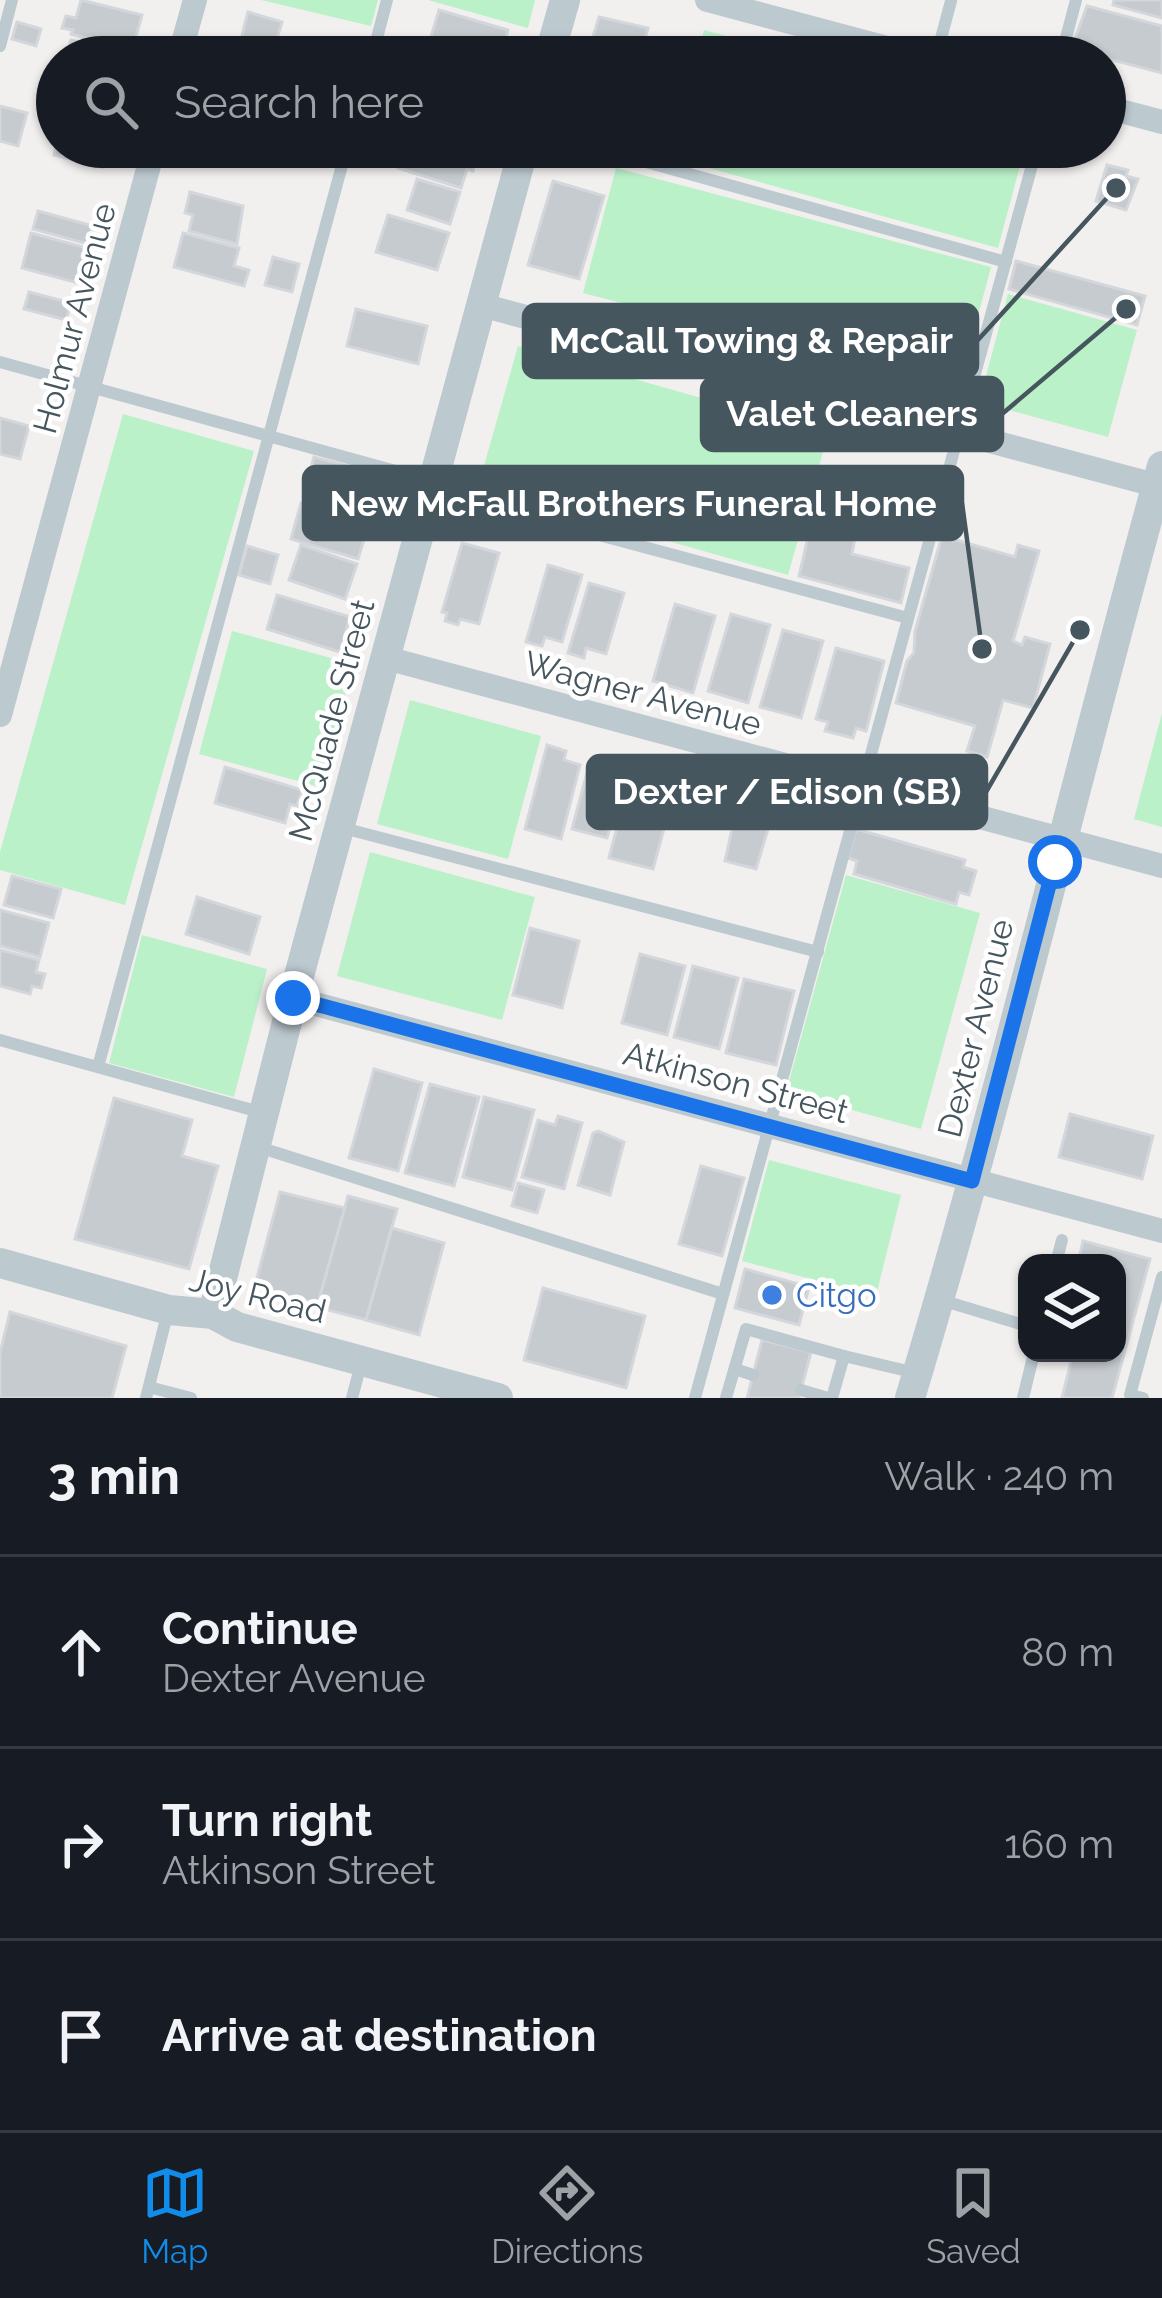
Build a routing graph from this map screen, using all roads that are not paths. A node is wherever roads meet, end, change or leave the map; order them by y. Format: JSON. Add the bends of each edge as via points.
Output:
{"nodes":[{"id":1,"x":12,"y":0,"type":"edge"},
{"id":2,"x":195,"y":0,"type":"edge"},
{"id":3,"x":387,"y":0,"type":"edge"},
{"id":4,"x":565,"y":0,"type":"edge"},
{"id":5,"x":707,"y":0,"type":"edge"},
{"id":6,"x":1076,"y":0,"type":"edge"},
{"id":7,"x":952,"y":1,"type":"edge"},
{"id":8,"x":185,"y":36,"type":"edge"},
{"id":9,"x":378,"y":36,"type":"edge"},
{"id":10,"x":555,"y":36,"type":"edge"},
{"id":11,"x":842,"y":36,"type":"edge"},
{"id":12,"x":942,"y":36,"type":"edge"},
{"id":13,"x":1067,"y":36,"type":"edge"},
{"id":14,"x":0,"y":46,"type":"edge"},
{"id":15,"x":1126,"y":113,"type":"edge"},
{"id":16,"x":1162,"y":122,"type":"edge"},
{"id":17,"x":148,"y":168,"type":"edge"},
{"id":18,"x":341,"y":168,"type":"edge"},
{"id":19,"x":518,"y":168,"type":"edge"},
{"id":20,"x":668,"y":168,"type":"edge"},
{"id":21,"x":1031,"y":168,"type":"edge"},
{"id":22,"x":1006,"y":262,"type":"junction"},
{"id":23,"x":481,"y":305,"type":"junction"},
{"id":24,"x":0,"y":362,"type":"edge"},
{"id":25,"x":89,"y":386,"type":"junction"},
{"id":26,"x":959,"y":433,"type":"junction"},
{"id":27,"x":270,"y":434,"type":"junction"},
{"id":28,"x":1160,"y":480,"type":"edge"},
{"id":29,"x":432,"y":485,"type":"junction"},
{"id":30,"x":908,"y":618,"type":"junction"},
{"id":31,"x":386,"y":658,"type":"junction"},
{"id":32,"x":0,"y":715,"type":"edge"},
{"id":33,"x":862,"y":786,"type":"junction"},
{"id":34,"x":339,"y":827,"type":"junction"},
{"id":35,"x":1061,"y":839,"type":"junction"},
{"id":36,"x":1162,"y":866,"type":"edge"},
{"id":37,"x":818,"y":952,"type":"junction"},
{"id":38,"x":293,"y":998,"type":"junction"},
{"id":39,"x":0,"y":1040,"type":"edge"},
{"id":40,"x":98,"y":1067,"type":"junction"},
{"id":41,"x":263,"y":1113,"type":"junction"},
{"id":42,"x":771,"y":1126,"type":"junction"},
{"id":43,"x":254,"y":1146,"type":"junction"},
{"id":44,"x":972,"y":1181,"type":"junction"},
{"id":45,"x":1162,"y":1231,"type":"edge"},
{"id":46,"x":1062,"y":1240,"type":"dead end"},
{"id":47,"x":1058,"y":1254,"type":"edge"},
{"id":48,"x":0,"y":1263,"type":"edge"},
{"id":49,"x":1162,"y":1277,"type":"edge"},
{"id":50,"x":724,"y":1294,"type":"junction"},
{"id":51,"x":940,"y":1299,"type":"junction"},
{"id":52,"x":169,"y":1310,"type":"junction"},
{"id":53,"x":213,"y":1314,"type":"junction"},
{"id":54,"x":1018,"y":1324,"type":"edge"},
{"id":55,"x":844,"y":1356,"type":"junction"},
{"id":56,"x":362,"y":1358,"type":"junction"},
{"id":57,"x":1032,"y":1362,"type":"edge"},
{"id":58,"x":735,"y":1369,"type":"junction"},
{"id":59,"x":753,"y":1375,"type":"dead end"},
{"id":60,"x":914,"y":1385,"type":"edge"},
{"id":61,"x":801,"y":1390,"type":"dead end"},
{"id":62,"x":147,"y":1392,"type":"edge"},
{"id":63,"x":1134,"y":1397,"type":"edge"},
{"id":64,"x":191,"y":1398,"type":"edge"},
{"id":65,"x":352,"y":1398,"type":"edge"},
{"id":66,"x":498,"y":1398,"type":"edge"},
{"id":67,"x":695,"y":1398,"type":"edge"},
{"id":68,"x":727,"y":1398,"type":"edge"},
{"id":69,"x":830,"y":1398,"type":"edge"},
{"id":70,"x":1023,"y":1398,"type":"edge"}],
"edges":[{"from":1,"to":14,"type":"lane"},
{"from":2,"to":8,"type":"street"},
{"from":3,"to":9,"type":"lane"},
{"from":4,"to":10,"type":"street"},
{"from":5,"to":11,"type":"street"},
{"from":6,"to":13,"type":"lane"},
{"from":7,"to":12,"type":"lane"},
{"from":15,"to":16,"type":"street"},
{"from":17,"to":25,"type":"street","name":"Holmur Avenue"},
{"from":18,"to":27,"type":"lane"},
{"from":19,"to":23,"type":"street","name":"McQuade Street"},
{"from":20,"to":22,"type":"lane"},
{"from":21,"to":22,"type":"lane"},
{"from":22,"to":26,"type":"lane"},
{"from":23,"to":26,"type":"street"},
{"from":23,"to":29,"type":"street","name":"McQuade Street"},
{"from":24,"to":25,"type":"lane"},
{"from":25,"to":27,"type":"lane"},
{"from":25,"to":32,"type":"street","name":"Holmur Avenue"},
{"from":26,"to":28,"type":"street"},
{"from":26,"to":30,"type":"lane"},
{"from":27,"to":29,"type":"lane"},
{"from":27,"to":40,"type":"lane"},
{"from":28,"to":35,"type":"street","name":"Dexter Avenue"},
{"from":29,"to":30,"type":"lane"},
{"from":29,"to":31,"type":"street","name":"McQuade Street"},
{"from":30,"to":33,"type":"lane"},
{"from":31,"to":33,"type":"street","name":"Wagner Avenue"},
{"from":31,"to":34,"type":"street","name":"McQuade Street"},
{"from":33,"to":35,"type":"street","name":"Wagner Avenue"},
{"from":33,"to":37,"type":"lane"},
{"from":34,"to":37,"type":"lane"},
{"from":34,"to":38,"type":"street","name":"McQuade Street"},
{"from":35,"to":36,"type":"street","name":"Wagner Avenue"},
{"from":35,"to":44,"type":"street","name":"Dexter Avenue"},
{"from":37,"to":42,"type":"lane"},
{"from":38,"to":41,"type":"street","name":"McQuade Street"},
{"from":38,"to":42,"type":"street","name":"Atkinson Street"},
{"from":39,"to":40,"type":"lane"},
{"from":40,"to":41,"type":"lane"},
{"from":41,"to":43,"type":"street","name":"McQuade Street"},
{"from":42,"to":44,"type":"street","name":"Atkinson Street"},
{"from":42,"to":50,"type":"lane"},
{"from":43,"to":50,"type":"lane"},
{"from":43,"to":53,"type":"street","name":"McQuade Street"},
{"from":44,"to":45,"type":"street","name":"Atkinson Street"},
{"from":44,"to":51,"type":"street","name":"Dexter Avenue"},
{"from":46,"to":47,"type":"lane"},
{"from":48,"to":52,"type":"street","name":"Joy Road"},
{"from":49,"to":63,"type":"lane"},
{"from":50,"to":67,"type":"lane"},
{"from":51,"to":54,"type":"lane"},
{"from":51,"to":60,"type":"street","name":"Dexter Avenue"},
{"from":52,"to":53,"type":"street","name":"Joy Road"},
{"from":52,"to":62,"type":"lane"},
{"from":53,"to":56,"type":"street","name":"Joy Road"},
{"from":55,"to":58,"type":"lane","via":[[746,1329]]},
{"from":55,"to":60,"type":"lane"},
{"from":55,"to":69,"type":"lane"},
{"from":56,"to":65,"type":"lane"},
{"from":56,"to":66,"type":"street","name":"Joy Road"},
{"from":57,"to":70,"type":"lane"},
{"from":58,"to":59,"type":"lane"},
{"from":58,"to":68,"type":"lane"},
{"from":61,"to":69,"type":"lane"},
{"from":62,"to":64,"type":"lane"}]}
